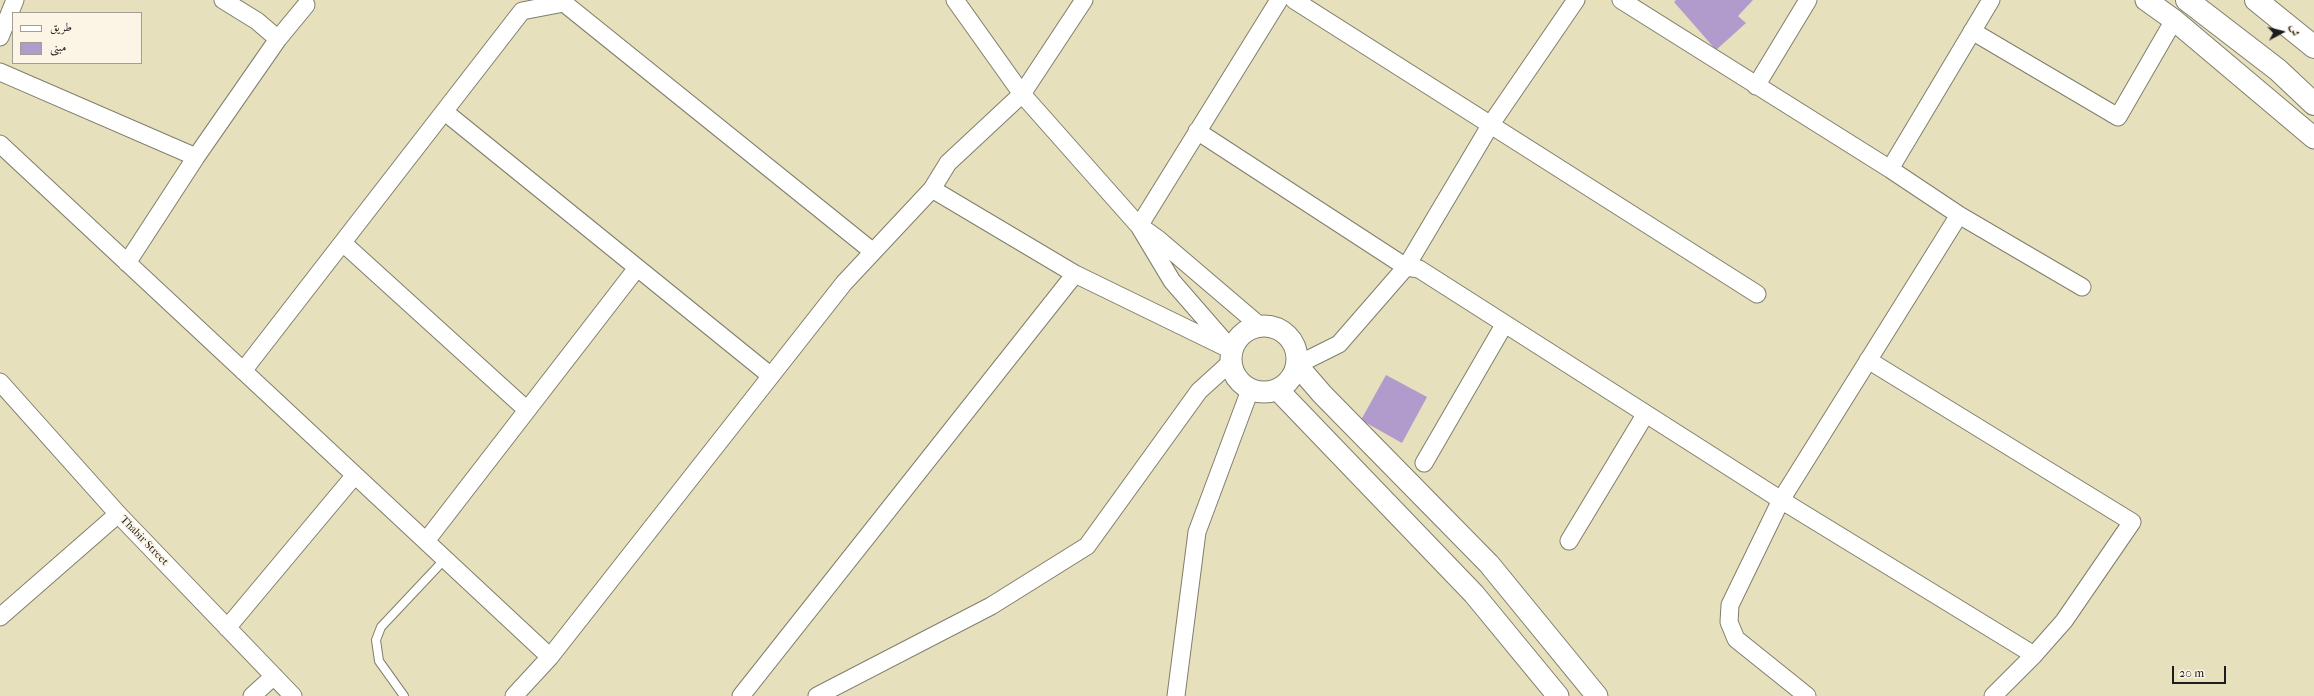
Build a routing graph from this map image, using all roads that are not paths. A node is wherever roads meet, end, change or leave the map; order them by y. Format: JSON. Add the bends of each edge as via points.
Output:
{"nodes":[{"id":1,"x":15,"y":0,"type":"edge"},
{"id":2,"x":223,"y":0,"type":"edge"},
{"id":3,"x":955,"y":0,"type":"edge"},
{"id":4,"x":1084,"y":0,"type":"edge"},
{"id":5,"x":1279,"y":0,"type":"edge"},
{"id":6,"x":1294,"y":0,"type":"edge"},
{"id":7,"x":1576,"y":0,"type":"edge"},
{"id":8,"x":1621,"y":0,"type":"edge"},
{"id":9,"x":1808,"y":0,"type":"edge"},
{"id":10,"x":1991,"y":0,"type":"edge"},
{"id":11,"x":2146,"y":0,"type":"edge"},
{"id":12,"x":2187,"y":0,"type":"edge"},
{"id":13,"x":2256,"y":0,"type":"edge"},
{"id":14,"x":306,"y":5,"type":"dead end"},
{"id":15,"x":2174,"y":20,"type":"junction"},
{"id":16,"x":1972,"y":31,"type":"junction"},
{"id":17,"x":0,"y":37,"type":"edge"},
{"id":18,"x":278,"y":39,"type":"junction"},
{"id":19,"x":2314,"y":46,"type":"edge"},
{"id":20,"x":0,"y":72,"type":"edge"},
{"id":21,"x":1756,"y":86,"type":"junction"},
{"id":22,"x":1022,"y":94,"type":"junction"},
{"id":23,"x":2314,"y":104,"type":"edge"},
{"id":24,"x":445,"y":112,"type":"junction"},
{"id":25,"x":1491,"y":124,"type":"junction"},
{"id":26,"x":1197,"y":131,"type":"junction"},
{"id":27,"x":2314,"y":138,"type":"edge"},
{"id":28,"x":0,"y":144,"type":"edge"},
{"id":29,"x":196,"y":157,"type":"junction"},
{"id":30,"x":1890,"y":169,"type":"junction"},
{"id":31,"x":932,"y":189,"type":"junction"},
{"id":32,"x":1959,"y":215,"type":"junction"},
{"id":33,"x":1139,"y":226,"type":"junction"},
{"id":34,"x":342,"y":243,"type":"junction"},
{"id":35,"x":872,"y":251,"type":"junction"},
{"id":36,"x":127,"y":262,"type":"junction"},
{"id":37,"x":1406,"y":267,"type":"junction"},
{"id":38,"x":637,"y":268,"type":"junction"},
{"id":39,"x":1075,"y":274,"type":"junction"},
{"id":40,"x":2082,"y":287,"type":"dead end"},
{"id":41,"x":1757,"y":294,"type":"dead end"},
{"id":42,"x":1504,"y":325,"type":"junction"},
{"id":43,"x":1260,"y":326,"type":"junction"},
{"id":44,"x":1231,"y":356,"type":"junction"},
{"id":45,"x":1868,"y":360,"type":"junction"},
{"id":46,"x":1297,"y":365,"type":"junction"},
{"id":47,"x":243,"y":371,"type":"junction"},
{"id":48,"x":771,"y":376,"type":"junction"},
{"id":49,"x":1,"y":384,"type":"edge"},
{"id":50,"x":1250,"y":390,"type":"junction"},
{"id":51,"x":1278,"y":390,"type":"junction"},
{"id":52,"x":527,"y":410,"type":"junction"},
{"id":53,"x":1645,"y":415,"type":"junction"},
{"id":54,"x":1424,"y":463,"type":"dead end"},
{"id":55,"x":355,"y":475,"type":"junction"},
{"id":56,"x":1781,"y":500,"type":"junction"},
{"id":57,"x":118,"y":514,"type":"junction"},
{"id":58,"x":426,"y":541,"type":"junction"},
{"id":59,"x":1569,"y":541,"type":"dead end"},
{"id":60,"x":445,"y":559,"type":"junction"},
{"id":61,"x":0,"y":617,"type":"edge"},
{"id":62,"x":228,"y":628,"type":"junction"},
{"id":63,"x":2034,"y":655,"type":"junction"},
{"id":64,"x":550,"y":657,"type":"junction"},
{"id":65,"x":274,"y":676,"type":"junction"},
{"id":66,"x":252,"y":696,"type":"edge"},
{"id":67,"x":293,"y":696,"type":"edge"},
{"id":68,"x":404,"y":696,"type":"edge"},
{"id":69,"x":514,"y":696,"type":"edge"},
{"id":70,"x":741,"y":696,"type":"edge"},
{"id":71,"x":818,"y":696,"type":"edge"},
{"id":72,"x":1176,"y":696,"type":"edge"},
{"id":73,"x":1558,"y":696,"type":"edge"},
{"id":74,"x":1597,"y":696,"type":"edge"},
{"id":75,"x":1807,"y":696,"type":"edge"},
{"id":76,"x":1993,"y":696,"type":"edge"}],
"edges":[{"from":1,"to":17,"type":"street"},
{"from":2,"to":18,"type":"street","via":[[257,21]]},
{"from":3,"to":22,"type":"street"},
{"from":4,"to":22,"type":"street"},
{"from":5,"to":26,"type":"street"},
{"from":6,"to":25,"type":"street"},
{"from":7,"to":25,"type":"street"},
{"from":8,"to":21,"type":"street"},
{"from":9,"to":21,"type":"street"},
{"from":10,"to":16,"type":"street"},
{"from":11,"to":15,"type":"street"},
{"from":12,"to":23,"type":"highway","via":[[2278,70]]},
{"from":13,"to":19,"type":"highway"},
{"from":14,"to":18,"type":"street"},
{"from":15,"to":16,"type":"street","via":[[2118,117]]},
{"from":15,"to":27,"type":"street"},
{"from":16,"to":30,"type":"street"},
{"from":18,"to":29,"type":"street"},
{"from":20,"to":29,"type":"street"},
{"from":21,"to":30,"type":"street"},
{"from":22,"to":31,"type":"street","via":[[948,163]]},
{"from":22,"to":33,"type":"street"},
{"from":24,"to":34,"type":"street"},
{"from":24,"to":35,"type":"street","via":[[522,11],[564,3]]},
{"from":24,"to":38,"type":"street"},
{"from":25,"to":37,"type":"street"},
{"from":25,"to":41,"type":"street"},
{"from":26,"to":33,"type":"street"},
{"from":26,"to":37,"type":"street"},
{"from":28,"to":36,"type":"street"},
{"from":29,"to":36,"type":"street"},
{"from":30,"to":32,"type":"street"},
{"from":31,"to":35,"type":"street"},
{"from":31,"to":39,"type":"street"},
{"from":32,"to":40,"type":"street"},
{"from":32,"to":45,"type":"street"},
{"from":33,"to":43,"type":"street","via":[[1158,239]]},
{"from":33,"to":44,"type":"street","via":[[1172,281]]},
{"from":34,"to":47,"type":"street"},
{"from":34,"to":52,"type":"street"},
{"from":35,"to":48,"type":"street"},
{"from":36,"to":47,"type":"street"},
{"from":37,"to":42,"type":"street","via":[[1419,269]]},
{"from":37,"to":46,"type":"street","via":[[1339,344]]},
{"from":38,"to":48,"type":"street"},
{"from":38,"to":52,"type":"street"},
{"from":39,"to":44,"type":"street"},
{"from":39,"to":70,"type":"street"},
{"from":42,"to":53,"type":"street"},
{"from":42,"to":54,"type":"street"},
{"from":43,"to":44,"type":"street","via":[[1242,334]]},
{"from":43,"to":46,"type":"street","via":[[1270,326],[1288,336],[1294,345]]},
{"from":44,"to":50,"type":"street","via":[[1237,378]]},
{"from":44,"to":71,"type":"street","via":[[1199,391],[1087,546],[991,606]]},
{"from":45,"to":56,"type":"street"},
{"from":45,"to":63,"type":"street","via":[[2132,522],[2088,590]]},
{"from":46,"to":51,"type":"street","via":[[1293,376]]},
{"from":46,"to":74,"type":"street","via":[[1489,564]]},
{"from":47,"to":55,"type":"street"},
{"from":48,"to":64,"type":"street"},
{"from":49,"to":57,"type":"street","name":"Thabir Street"},
{"from":50,"to":51,"type":"street","via":[[1269,393]]},
{"from":50,"to":72,"type":"street","via":[[1197,532]]},
{"from":51,"to":73,"type":"street","via":[[1474,594]]},
{"from":52,"to":58,"type":"street"},
{"from":53,"to":56,"type":"street"},
{"from":53,"to":59,"type":"street"},
{"from":55,"to":58,"type":"street"},
{"from":55,"to":62,"type":"street"},
{"from":56,"to":63,"type":"street"},
{"from":56,"to":75,"type":"street","via":[[1730,605],[1729,622],[1736,640]]},
{"from":57,"to":61,"type":"street"},
{"from":57,"to":62,"type":"street","name":"Thabir Street"},
{"from":58,"to":60,"type":"street"},
{"from":60,"to":64,"type":"street"},
{"from":60,"to":68,"type":"lane","via":[[381,627],[376,640],[379,661]]},
{"from":62,"to":65,"type":"street","name":"Thabir Street"},
{"from":63,"to":76,"type":"street"},
{"from":64,"to":69,"type":"street"},
{"from":65,"to":66,"type":"street"},
{"from":65,"to":67,"type":"street","name":"Thabir Street"}]}
